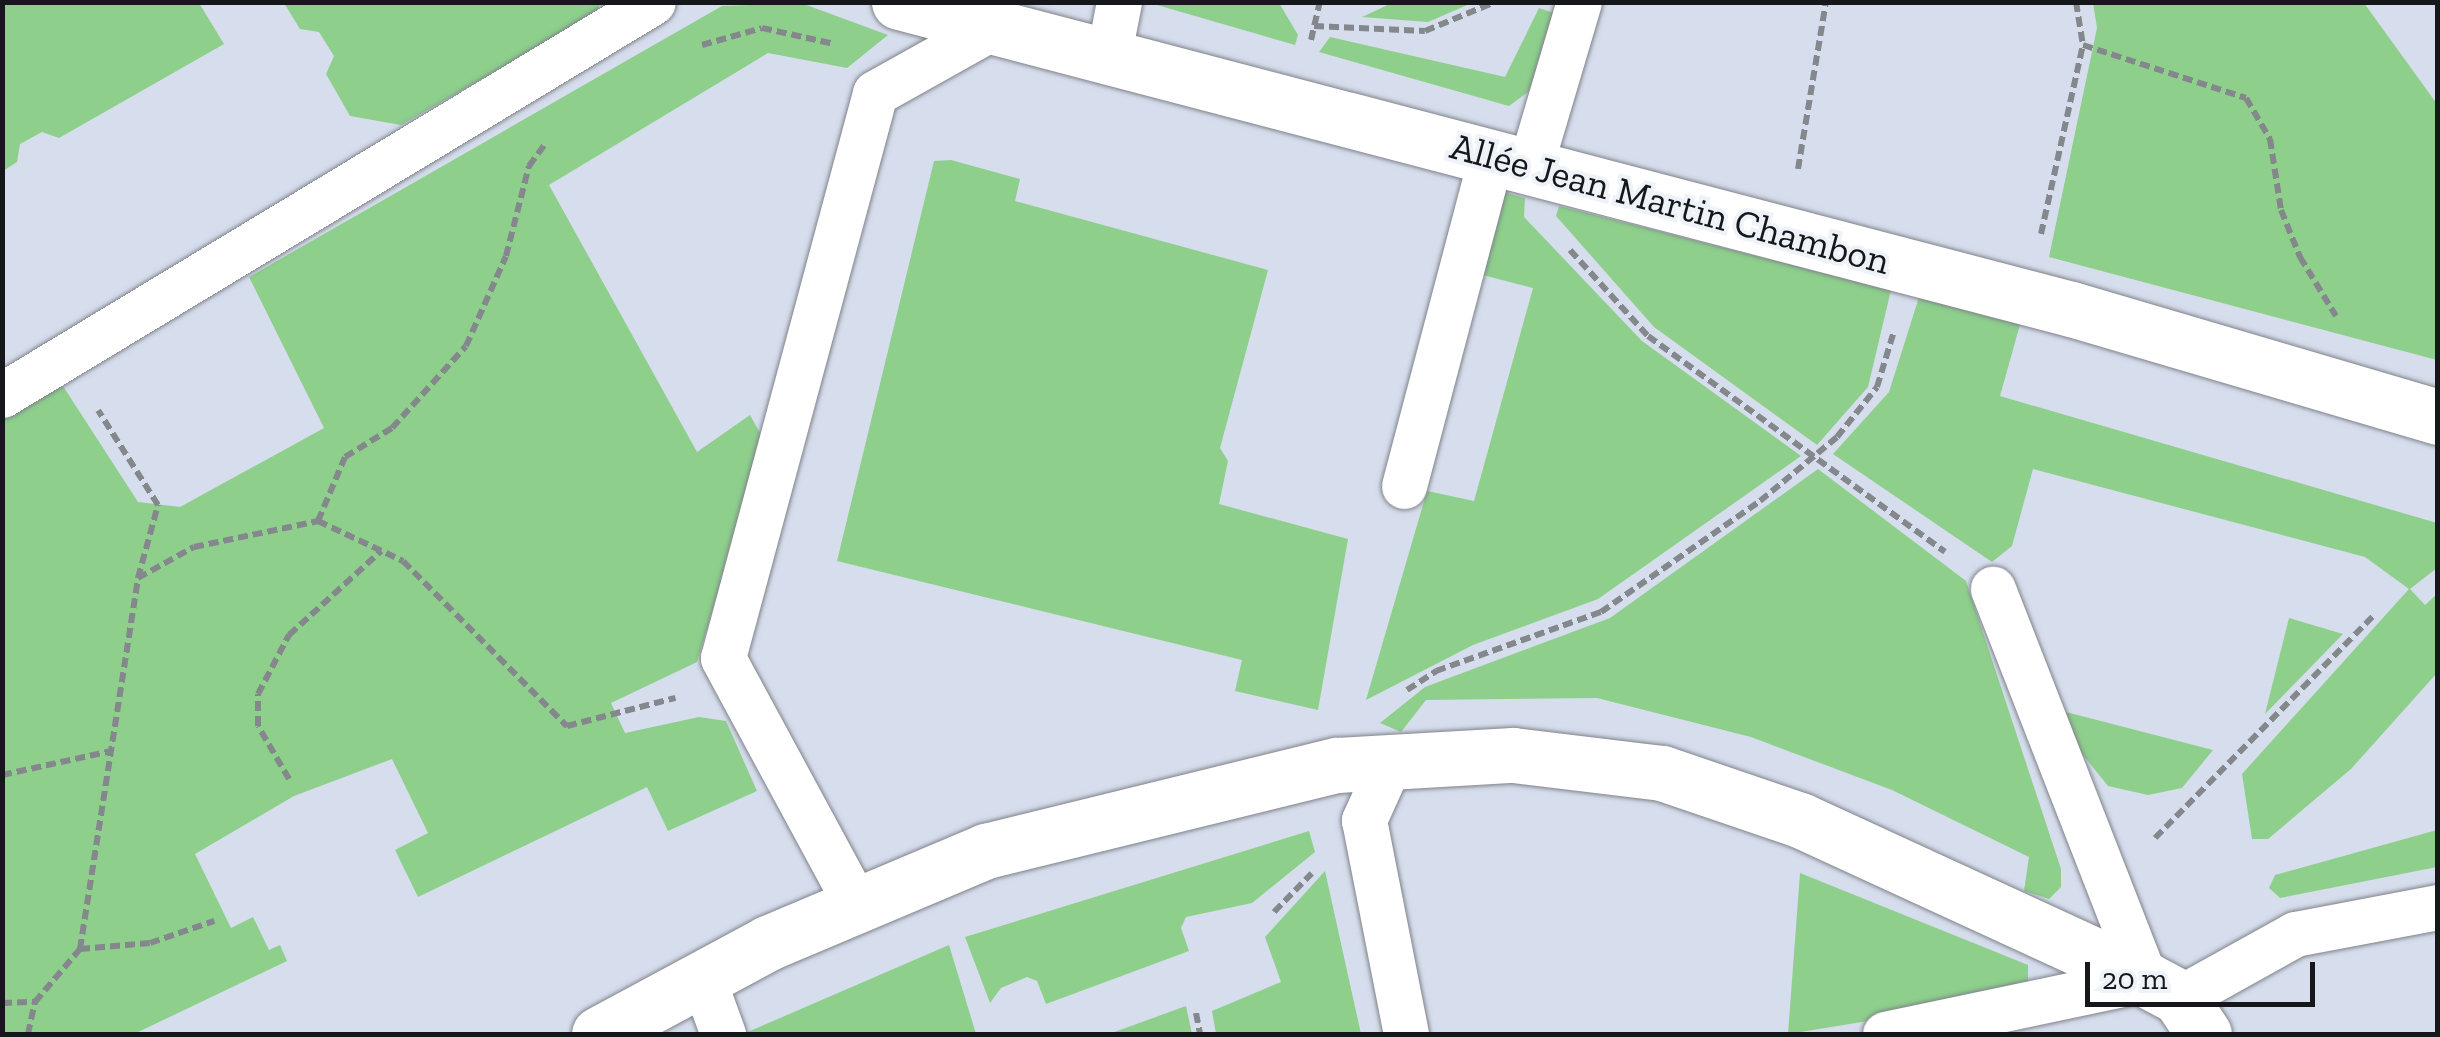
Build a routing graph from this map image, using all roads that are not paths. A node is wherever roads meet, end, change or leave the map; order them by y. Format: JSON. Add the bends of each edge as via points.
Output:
{"nodes":[{"id":1,"x":653,"y":2,"type":"edge"},
{"id":2,"x":900,"y":2,"type":"edge"},
{"id":3,"x":1119,"y":2,"type":"edge"},
{"id":4,"x":1579,"y":2,"type":"edge"},
{"id":5,"x":993,"y":27,"type":"junction"},
{"id":6,"x":1108,"y":58,"type":"junction"},
{"id":7,"x":1510,"y":162,"type":"junction"},
{"id":8,"x":2,"y":395,"type":"edge"},
{"id":9,"x":2413,"y":410,"type":"edge"},
{"id":10,"x":1404,"y":486,"type":"dead end"},
{"id":11,"x":1993,"y":589,"type":"road end"},
{"id":12,"x":1390,"y":762,"type":"junction"},
{"id":13,"x":857,"y":906,"type":"junction"},
{"id":14,"x":2438,"y":908,"type":"edge"},
{"id":15,"x":703,"y":979,"type":"junction"},
{"id":16,"x":2176,"y":1004,"type":"edge"},
{"id":17,"x":600,"y":1034,"type":"edge"},
{"id":18,"x":723,"y":1034,"type":"edge"},
{"id":19,"x":1406,"y":1034,"type":"edge"},
{"id":20,"x":1885,"y":1034,"type":"edge"}],
"edges":[{"from":1,"to":8,"type":"lane"},
{"from":2,"to":5,"type":"street","name":"Allée Jean Martin Chambon"},
{"from":3,"to":6,"type":"lane"},
{"from":4,"to":7,"type":"lane"},
{"from":5,"to":6,"type":"street","name":"Allée Jean Martin Chambon"},
{"from":5,"to":13,"type":"lane","via":[[875,93],[723,658]]},
{"from":6,"to":7,"type":"street","name":"Allée Jean Martin Chambon"},
{"from":7,"to":9,"type":"street","name":"Allée Jean Martin Chambon","via":[[2027,298]]},
{"from":7,"to":10,"type":"lane"},
{"from":11,"to":16,"type":"lane","via":[[2109,886]]},
{"from":12,"to":13,"type":"street","via":[[1244,783],[986,851]]},
{"from":12,"to":16,"type":"street","via":[[1512,755],[1662,773],[1800,820]]},
{"from":12,"to":19,"type":"lane","via":[[1364,820]]},
{"from":13,"to":15,"type":"street"},
{"from":14,"to":16,"type":"lane","via":[[2294,934]]},
{"from":15,"to":17,"type":"street"},
{"from":15,"to":18,"type":"lane"},
{"from":16,"to":20,"type":"lane"}]}
